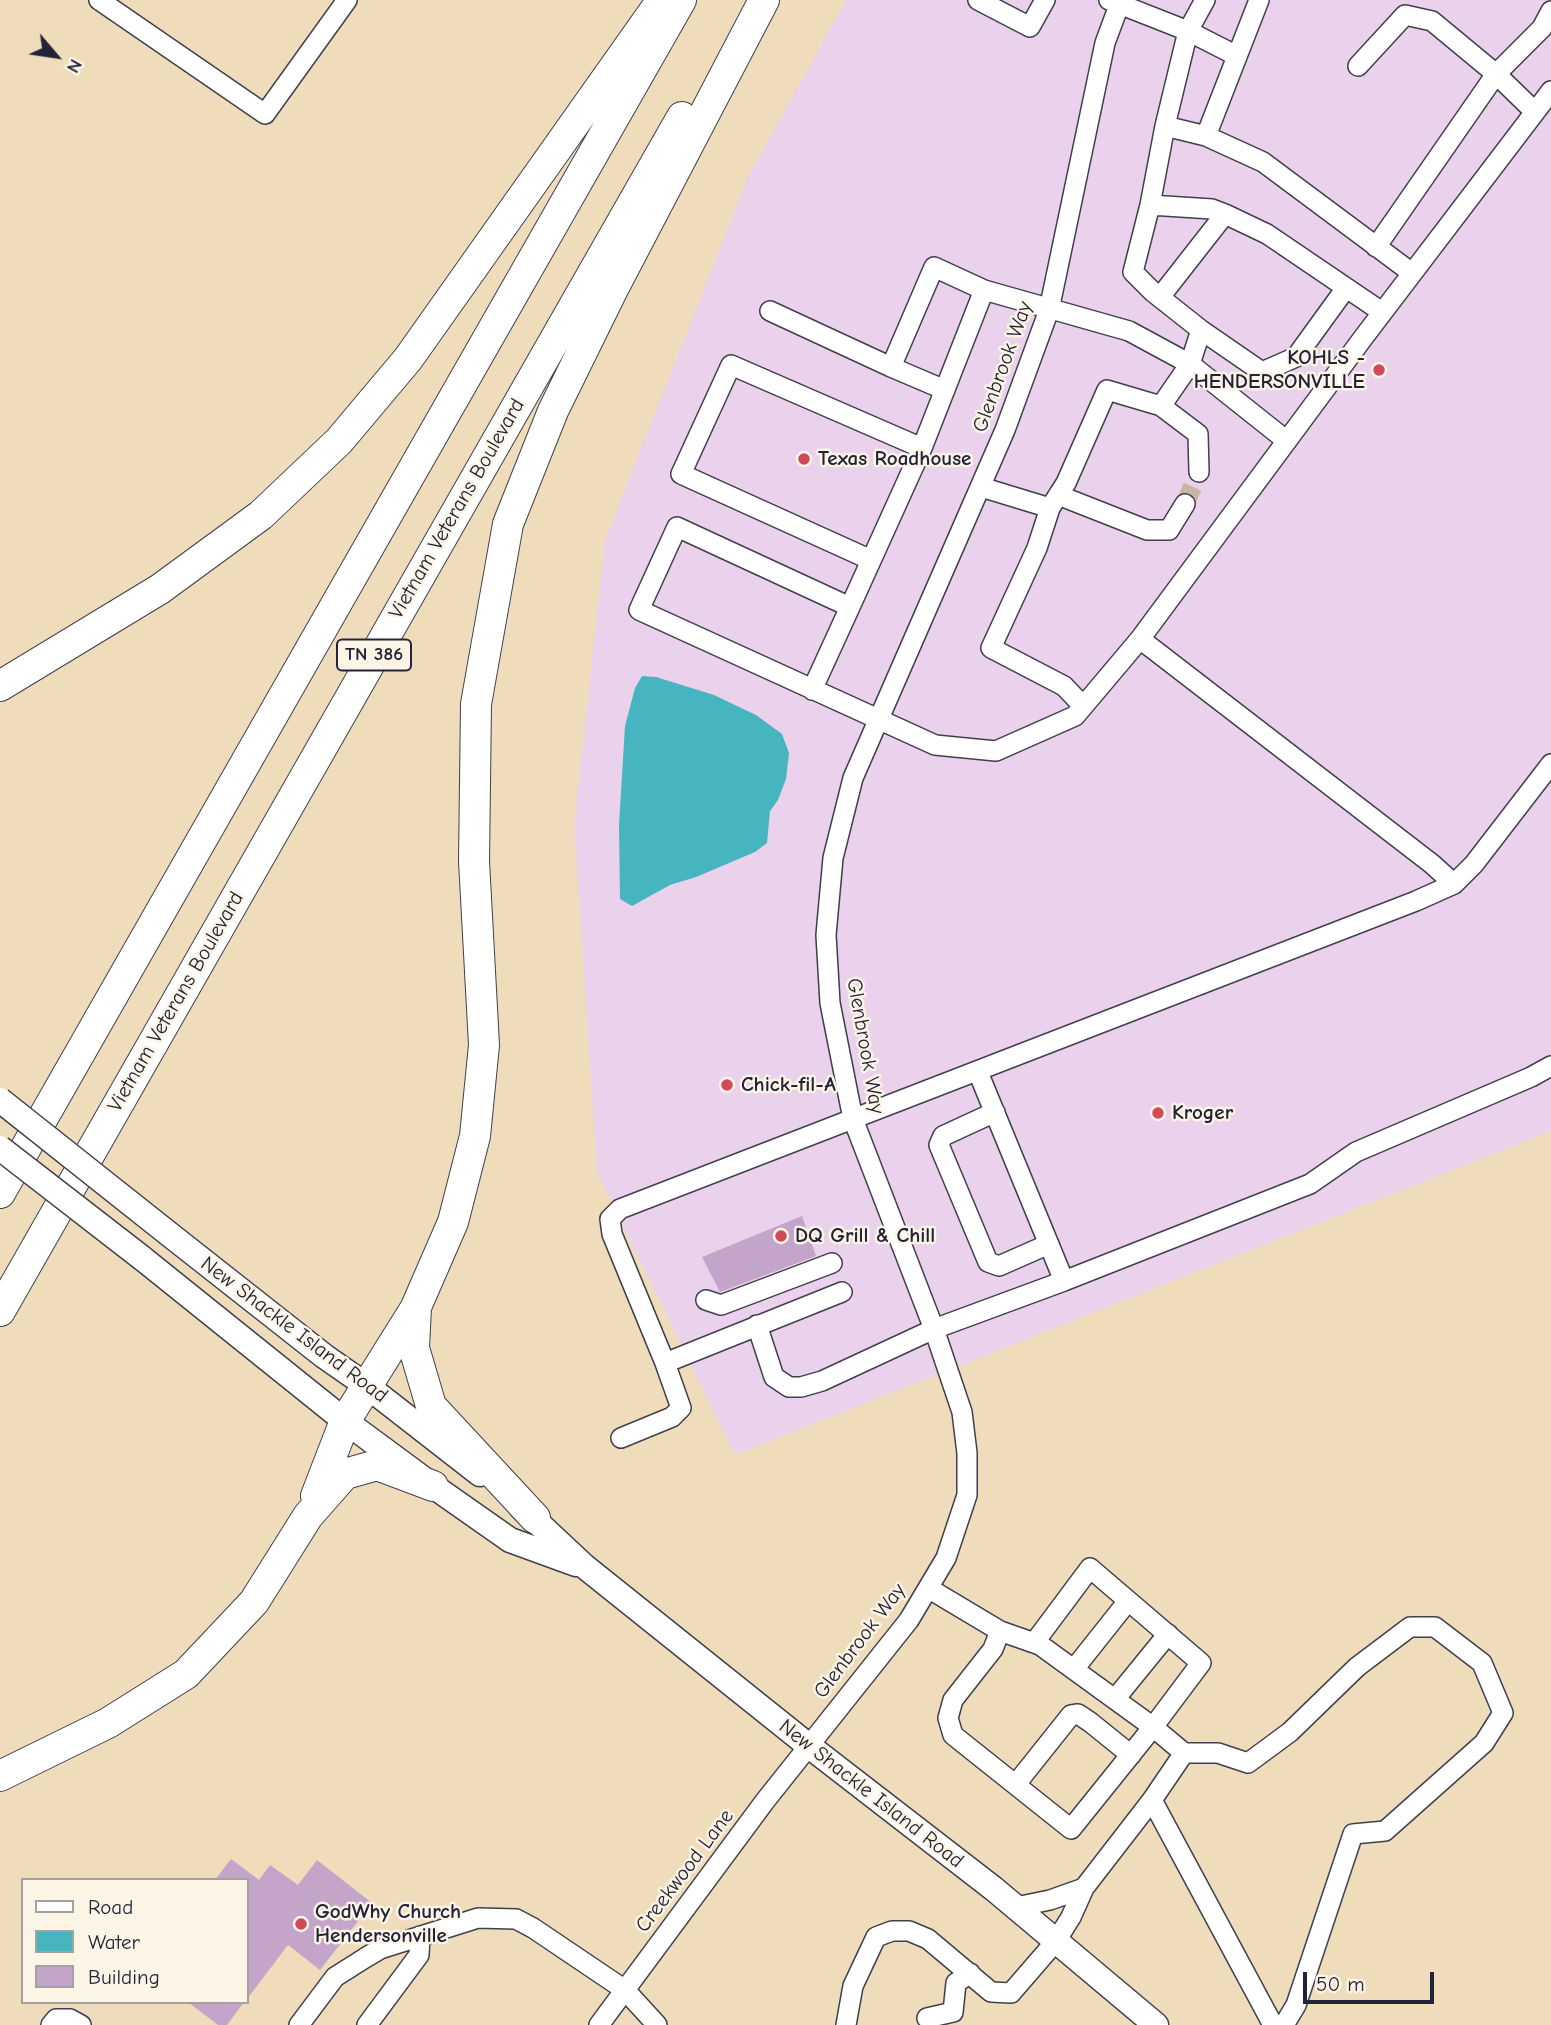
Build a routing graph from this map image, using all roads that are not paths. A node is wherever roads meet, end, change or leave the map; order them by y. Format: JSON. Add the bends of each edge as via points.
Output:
{"nodes":[{"id":1,"x":99,"y":0,"type":"edge"},
{"id":2,"x":347,"y":0,"type":"edge"},
{"id":3,"x":662,"y":0,"type":"edge"},
{"id":4,"x":681,"y":0,"type":"edge"},
{"id":5,"x":749,"y":0,"type":"edge"},
{"id":6,"x":764,"y":0,"type":"edge"},
{"id":7,"x":978,"y":0,"type":"edge"},
{"id":8,"x":1045,"y":0,"type":"edge"},
{"id":9,"x":1205,"y":0,"type":"edge"},
{"id":10,"x":1259,"y":0,"type":"edge"},
{"id":11,"x":1116,"y":2,"type":"edge"},
{"id":12,"x":1551,"y":11,"type":"edge"},
{"id":13,"x":1188,"y":31,"type":"junction"},
{"id":14,"x":1237,"y":56,"type":"junction"},
{"id":15,"x":1358,"y":66,"type":"dead end"},
{"id":16,"x":1496,"y":74,"type":"junction"},
{"id":17,"x":1551,"y":91,"type":"edge"},
{"id":18,"x":1535,"y":112,"type":"junction"},
{"id":19,"x":1165,"y":126,"type":"junction"},
{"id":20,"x":1206,"y":136,"type":"junction"},
{"id":21,"x":1150,"y":205,"type":"junction"},
{"id":22,"x":1225,"y":214,"type":"junction"},
{"id":23,"x":1376,"y":247,"type":"junction"},
{"id":24,"x":1412,"y":273,"type":"junction"},
{"id":25,"x":1346,"y":288,"type":"junction"},
{"id":26,"x":984,"y":290,"type":"junction"},
{"id":27,"x":1160,"y":297,"type":"junction"},
{"id":28,"x":1049,"y":310,"type":"junction"},
{"id":29,"x":770,"y":311,"type":"dead end"},
{"id":30,"x":1382,"y":312,"type":"junction"},
{"id":31,"x":1201,"y":330,"type":"junction"},
{"id":32,"x":1190,"y":364,"type":"junction"},
{"id":33,"x":891,"y":366,"type":"junction"},
{"id":34,"x":946,"y":390,"type":"junction"},
{"id":35,"x":1161,"y":406,"type":"junction"},
{"id":36,"x":1287,"y":442,"type":"junction"},
{"id":37,"x":922,"y":448,"type":"junction"},
{"id":38,"x":1199,"y":472,"type":"tunnel mouth"},
{"id":39,"x":981,"y":487,"type":"junction"},
{"id":40,"x":1054,"y":501,"type":"junction"},
{"id":41,"x":1185,"y":504,"type":"tunnel mouth"},
{"id":42,"x":871,"y":560,"type":"junction"},
{"id":43,"x":850,"y":607,"type":"junction"},
{"id":44,"x":1140,"y":639,"type":"junction"},
{"id":45,"x":0,"y":686,"type":"edge"},
{"id":46,"x":812,"y":690,"type":"junction"},
{"id":47,"x":1083,"y":706,"type":"junction"},
{"id":48,"x":878,"y":721,"type":"junction"},
{"id":49,"x":1551,"y":764,"type":"edge"},
{"id":50,"x":1454,"y":884,"type":"junction"},
{"id":51,"x":1551,"y":1066,"type":"edge"},
{"id":52,"x":978,"y":1072,"type":"junction"},
{"id":53,"x":0,"y":1100,"type":"edge"},
{"id":54,"x":995,"y":1112,"type":"junction"},
{"id":55,"x":853,"y":1119,"type":"junction"},
{"id":56,"x":0,"y":1148,"type":"edge"},
{"id":57,"x":0,"y":1193,"type":"edge"},
{"id":58,"x":1049,"y":1244,"type":"junction"},
{"id":59,"x":832,"y":1263,"type":"dead end"},
{"id":60,"x":1064,"y":1281,"type":"junction"},
{"id":61,"x":842,"y":1292,"type":"dead end"},
{"id":62,"x":706,"y":1300,"type":"dead end"},
{"id":63,"x":416,"y":1307,"type":"junction"},
{"id":64,"x":0,"y":1311,"type":"edge"},
{"id":65,"x":757,"y":1325,"type":"junction"},
{"id":66,"x":934,"y":1329,"type":"junction"},
{"id":67,"x":665,"y":1363,"type":"junction"},
{"id":68,"x":367,"y":1386,"type":"junction"},
{"id":69,"x":345,"y":1421,"type":"junction"},
{"id":70,"x":621,"y":1437,"type":"dead end"},
{"id":71,"x":433,"y":1486,"type":"junction"},
{"id":72,"x":308,"y":1516,"type":"junction"},
{"id":73,"x":535,"y":1518,"type":"junction"},
{"id":74,"x":584,"y":1566,"type":"junction"},
{"id":75,"x":928,"y":1588,"type":"junction"},
{"id":76,"x":1128,"y":1601,"type":"junction"},
{"id":77,"x":1000,"y":1631,"type":"junction"},
{"id":78,"x":1168,"y":1634,"type":"junction"},
{"id":79,"x":1034,"y":1643,"type":"junction"},
{"id":80,"x":1074,"y":1669,"type":"junction"},
{"id":81,"x":1115,"y":1699,"type":"junction"},
{"id":82,"x":1153,"y":1727,"type":"junction"},
{"id":83,"x":809,"y":1746,"type":"junction"},
{"id":84,"x":1184,"y":1753,"type":"junction"},
{"id":85,"x":1131,"y":1755,"type":"junction"},
{"id":86,"x":0,"y":1776,"type":"edge"},
{"id":87,"x":1016,"y":1784,"type":"junction"},
{"id":88,"x":1152,"y":1800,"type":"junction"},
{"id":89,"x":1084,"y":1888,"type":"junction"},
{"id":90,"x":1016,"y":1907,"type":"junction"},
{"id":91,"x":420,"y":1936,"type":"junction"},
{"id":92,"x":1056,"y":1941,"type":"junction"},
{"id":93,"x":970,"y":1973,"type":"junction"},
{"id":94,"x":625,"y":1990,"type":"junction"},
{"id":95,"x":927,"y":2018,"type":"dead end"},
{"id":96,"x":51,"y":2025,"type":"edge"},
{"id":97,"x":81,"y":2025,"type":"edge"},
{"id":98,"x":299,"y":2025,"type":"edge"},
{"id":99,"x":367,"y":2025,"type":"edge"},
{"id":100,"x":599,"y":2025,"type":"edge"},
{"id":101,"x":657,"y":2025,"type":"edge"},
{"id":102,"x":846,"y":2025,"type":"edge"},
{"id":103,"x":1156,"y":2025,"type":"edge"},
{"id":104,"x":1273,"y":2025,"type":"edge"},
{"id":105,"x":1284,"y":2025,"type":"edge"}],
"edges":[{"from":1,"to":2,"type":"street","via":[[265,114]]},
{"from":3,"to":45,"type":"highway","via":[[408,359],[339,442],[261,515],[160,589]]},
{"from":4,"to":57,"type":"highway","number":"TN 386"},
{"from":5,"to":64,"type":"highway","name":"Vietnam Veterans Boulevard","number":"TN 386"},
{"from":6,"to":63,"type":"highway","via":[[552,411],[509,524],[476,704],[474,861],[484,1045],[475,1136],[453,1222]]},
{"from":7,"to":8,"type":"street","via":[[1030,27]]},
{"from":9,"to":13,"type":"street"},
{"from":10,"to":14,"type":"street"},
{"from":11,"to":13,"type":"street"},
{"from":11,"to":28,"type":"street","name":"Glenbrook Way"},
{"from":12,"to":16,"type":"street","via":[[1542,28]]},
{"from":13,"to":14,"type":"street"},
{"from":13,"to":19,"type":"street"},
{"from":14,"to":20,"type":"street"},
{"from":15,"to":16,"type":"street","via":[[1405,15],[1432,21]]},
{"from":16,"to":18,"type":"street"},
{"from":16,"to":23,"type":"street"},
{"from":17,"to":18,"type":"street"},
{"from":18,"to":24,"type":"street"},
{"from":19,"to":20,"type":"street"},
{"from":19,"to":21,"type":"street"},
{"from":20,"to":23,"type":"street","via":[[1263,162]]},
{"from":21,"to":22,"type":"street"},
{"from":21,"to":27,"type":"street","via":[[1133,272]]},
{"from":22,"to":25,"type":"street","via":[[1267,234]]},
{"from":22,"to":27,"type":"street"},
{"from":23,"to":24,"type":"street"},
{"from":24,"to":30,"type":"street"},
{"from":25,"to":30,"type":"street"},
{"from":25,"to":31,"type":"street","via":[[1296,357],[1262,372]]},
{"from":26,"to":28,"type":"street"},
{"from":26,"to":33,"type":"street","via":[[934,267]]},
{"from":26,"to":34,"type":"street"},
{"from":27,"to":31,"type":"street"},
{"from":28,"to":32,"type":"street","via":[[1129,331]]},
{"from":28,"to":39,"type":"street","name":"Glenbrook Way"},
{"from":29,"to":33,"type":"street"},
{"from":30,"to":36,"type":"street"},
{"from":31,"to":32,"type":"street"},
{"from":32,"to":35,"type":"street"},
{"from":32,"to":36,"type":"street"},
{"from":33,"to":34,"type":"street"},
{"from":34,"to":37,"type":"street"},
{"from":35,"to":38,"type":"street","via":[[1198,434]]},
{"from":35,"to":40,"type":"street","via":[[1107,390]]},
{"from":36,"to":44,"type":"street"},
{"from":37,"to":42,"type":"street"},
{"from":37,"to":42,"type":"street","via":[[731,365],[686,462],[681,474]]},
{"from":39,"to":40,"type":"street"},
{"from":39,"to":48,"type":"street","name":"Glenbrook Way"},
{"from":40,"to":41,"type":"street","via":[[1147,530],[1169,530]]},
{"from":40,"to":47,"type":"street","via":[[990,649],[1064,686]]},
{"from":42,"to":43,"type":"street"},
{"from":43,"to":46,"type":"street"},
{"from":43,"to":46,"type":"street","via":[[677,527],[639,610]]},
{"from":44,"to":47,"type":"street"},
{"from":44,"to":50,"type":"street"},
{"from":46,"to":48,"type":"street"},
{"from":47,"to":48,"type":"street","via":[[1075,716],[996,751],[935,745]]},
{"from":48,"to":55,"type":"street","name":"Glenbrook Way","via":[[849,791],[833,858],[826,935],[830,1003]]},
{"from":49,"to":50,"type":"street"},
{"from":50,"to":52,"type":"street"},
{"from":51,"to":60,"type":"street","via":[[1356,1152],[1310,1184]]},
{"from":52,"to":54,"type":"street"},
{"from":52,"to":55,"type":"street"},
{"from":53,"to":68,"type":"main road","name":"New Shackle Island Road","bridge":true},
{"from":54,"to":58,"type":"street"},
{"from":54,"to":58,"type":"street","via":[[943,1136],[939,1145],[988,1262],[999,1266]]},
{"from":55,"to":66,"type":"street","name":"Glenbrook Way"},
{"from":55,"to":67,"type":"street","via":[[620,1209],[610,1219]]},
{"from":56,"to":69,"type":"main road","name":"New Shackle Island Road","bridge":true},
{"from":58,"to":60,"type":"street"},
{"from":59,"to":62,"type":"street","via":[[721,1305]]},
{"from":60,"to":66,"type":"street"},
{"from":61,"to":65,"type":"street"},
{"from":63,"to":68,"type":"highway"},
{"from":63,"to":73,"type":"highway","via":[[414,1348],[431,1406]]},
{"from":65,"to":66,"type":"street","via":[[774,1377],[796,1388],[822,1381]]},
{"from":65,"to":67,"type":"street"},
{"from":66,"to":75,"type":"street","name":"Glenbrook Way","via":[[962,1412],[967,1495],[946,1558]]},
{"from":67,"to":70,"type":"street","via":[[681,1408],[671,1418]]},
{"from":68,"to":69,"type":"highway"},
{"from":68,"to":73,"type":"main road","name":"New Shackle Island Road"},
{"from":69,"to":71,"type":"main road","name":"New Shackle Island Road"},
{"from":69,"to":72,"type":"highway"},
{"from":71,"to":72,"type":"highway","via":[[377,1465],[345,1474]]},
{"from":71,"to":74,"type":"main road","name":"New Shackle Island Road","via":[[510,1540]]},
{"from":72,"to":86,"type":"highway","via":[[254,1602],[186,1674],[108,1723]]},
{"from":73,"to":74,"type":"main road","name":"New Shackle Island Road"},
{"from":74,"to":83,"type":"main road","name":"New Shackle Island Road"},
{"from":75,"to":77,"type":"street"},
{"from":75,"to":83,"type":"street","name":"Glenbrook Way","via":[[909,1620]]},
{"from":76,"to":78,"type":"street"},
{"from":76,"to":79,"type":"street","via":[[1090,1568]]},
{"from":76,"to":80,"type":"street"},
{"from":77,"to":79,"type":"street"},
{"from":77,"to":87,"type":"street","via":[[993,1649],[953,1700],[948,1718],[953,1735]]},
{"from":78,"to":81,"type":"street"},
{"from":78,"to":82,"type":"street","via":[[1201,1663]]},
{"from":79,"to":80,"type":"street"},
{"from":80,"to":81,"type":"street"},
{"from":81,"to":82,"type":"street"},
{"from":82,"to":84,"type":"street"},
{"from":82,"to":85,"type":"street"},
{"from":83,"to":90,"type":"main road","name":"New Shackle Island Road"},
{"from":83,"to":94,"type":"street","name":"Creekwood Lane"},
{"from":84,"to":88,"type":"street"},
{"from":84,"to":105,"type":"street","via":[[1218,1753],[1248,1763],[1410,1627],[1435,1627],[1482,1664],[1503,1713],[1484,1743],[1385,1830],[1353,1834],[1296,2005]]},
{"from":85,"to":87,"type":"street","via":[[1084,1718],[1071,1715]]},
{"from":85,"to":87,"type":"street","via":[[1071,1829]]},
{"from":88,"to":89,"type":"street"},
{"from":88,"to":104,"type":"street"},
{"from":89,"to":90,"type":"street"},
{"from":89,"to":92,"type":"street"},
{"from":90,"to":92,"type":"main road","name":"New Shackle Island Road"},
{"from":91,"to":94,"type":"street","via":[[478,1918],[516,1919]]},
{"from":91,"to":98,"type":"street","via":[[380,1949],[335,1977]]},
{"from":91,"to":99,"type":"street","via":[[419,1955]]},
{"from":92,"to":93,"type":"street","via":[[1011,1993],[991,1992]]},
{"from":92,"to":103,"type":"main road","name":"New Shackle Island Road"},
{"from":93,"to":95,"type":"street","via":[[956,1983],[953,2012]]},
{"from":93,"to":102,"type":"street","via":[[928,1939],[909,1931],[876,1937],[853,1986]]},
{"from":94,"to":100,"type":"street","name":"Creekwood Lane"},
{"from":94,"to":101,"type":"street"},
{"from":96,"to":97,"type":"street","via":[[56,2019]]}]}
